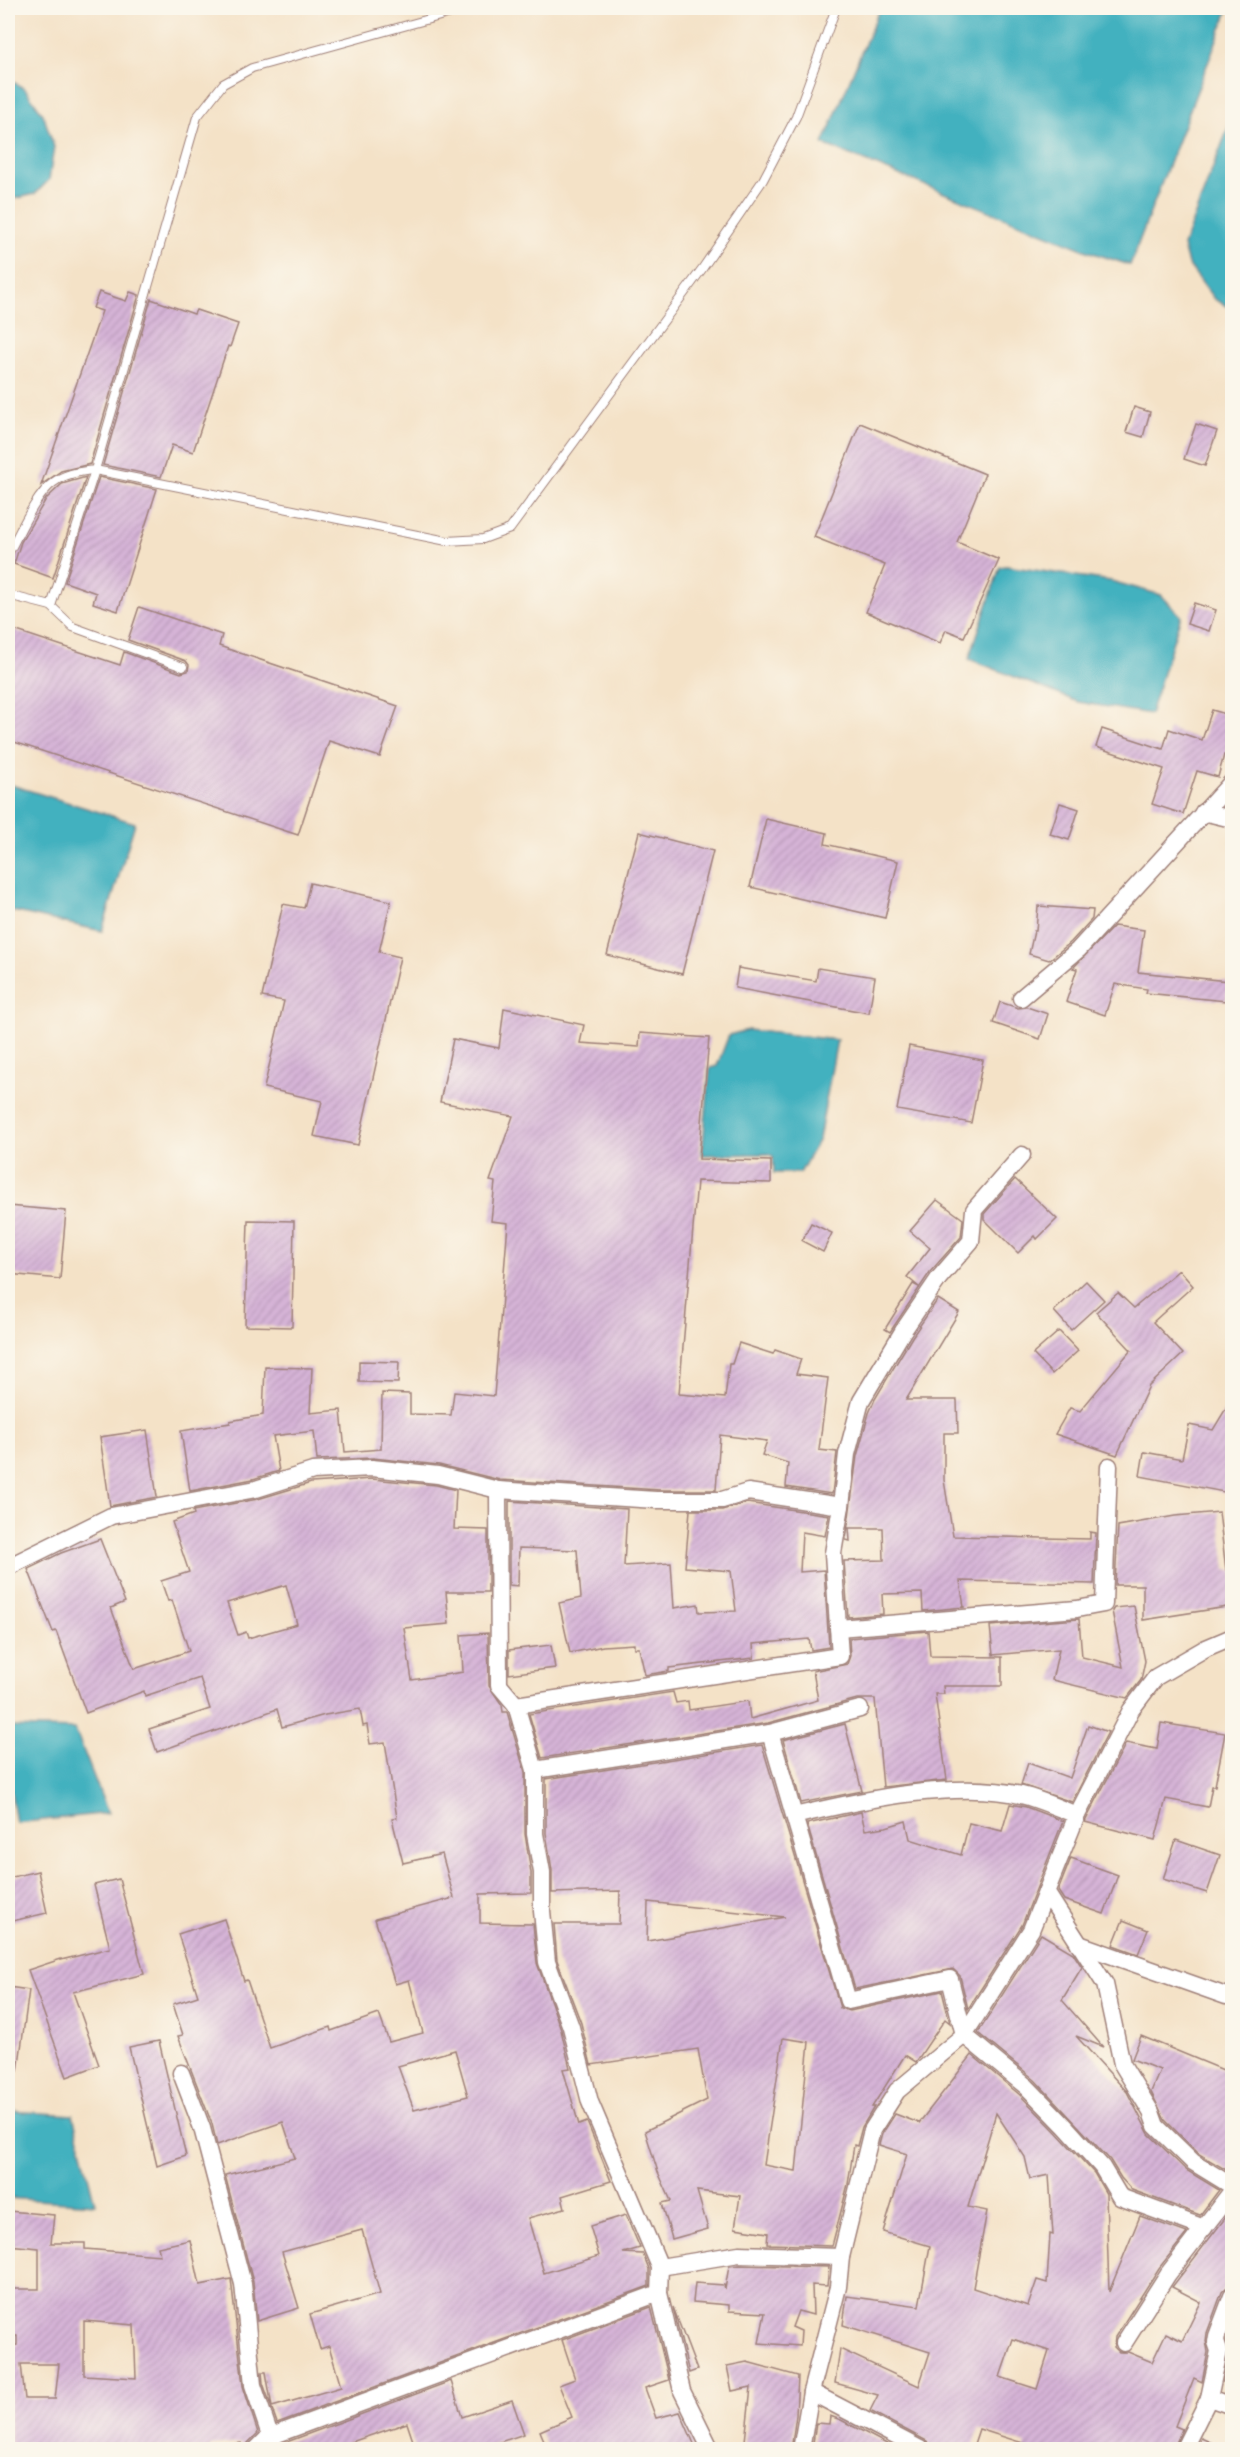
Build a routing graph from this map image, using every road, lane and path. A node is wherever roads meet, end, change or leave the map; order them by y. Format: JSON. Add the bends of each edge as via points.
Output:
{"nodes":[{"id":1,"x":469,"y":8,"type":"edge"},
{"id":2,"x":837,"y":8,"type":"edge"},
{"id":3,"x":95,"y":470,"type":"junction"},
{"id":4,"x":8,"y":554,"type":"edge"},
{"id":5,"x":8,"y":595,"type":"edge"},
{"id":6,"x":51,"y":606,"type":"junction"},
{"id":7,"x":183,"y":667,"type":"dead end"},
{"id":8,"x":1233,"y":782,"type":"edge"},
{"id":9,"x":1203,"y":812,"type":"junction"},
{"id":10,"x":1233,"y":819,"type":"edge"},
{"id":11,"x":1021,"y":998,"type":"dead end"},
{"id":12,"x":1022,"y":1155,"type":"dead end"},
{"id":13,"x":1109,"y":1466,"type":"dead end"},
{"id":14,"x":498,"y":1490,"type":"junction"},
{"id":15,"x":841,"y":1506,"type":"junction"},
{"id":16,"x":8,"y":1567,"type":"edge"},
{"id":17,"x":838,"y":1628,"type":"junction"},
{"id":18,"x":1233,"y":1637,"type":"edge"},
{"id":19,"x":516,"y":1705,"type":"junction"},
{"id":20,"x":860,"y":1709,"type":"dead end"},
{"id":21,"x":770,"y":1733,"type":"junction"},
{"id":22,"x":535,"y":1770,"type":"junction"},
{"id":23,"x":1077,"y":1815,"type":"junction"},
{"id":24,"x":794,"y":1816,"type":"junction"},
{"id":25,"x":1046,"y":1892,"type":"junction"},
{"id":26,"x":1079,"y":1944,"type":"junction"},
{"id":27,"x":1233,"y":1995,"type":"edge"},
{"id":28,"x":964,"y":2035,"type":"junction"},
{"id":29,"x":181,"y":2073,"type":"dead end"},
{"id":30,"x":1233,"y":2186,"type":"edge"},
{"id":31,"x":1233,"y":2191,"type":"edge"},
{"id":32,"x":1204,"y":2228,"type":"junction"},
{"id":33,"x":841,"y":2257,"type":"junction"},
{"id":34,"x":660,"y":2267,"type":"junction"},
{"id":35,"x":659,"y":2293,"type":"junction"},
{"id":36,"x":1233,"y":2296,"type":"edge"},
{"id":37,"x":1124,"y":2343,"type":"dead end"},
{"id":38,"x":811,"y":2392,"type":"junction"},
{"id":39,"x":1209,"y":2398,"type":"junction"},
{"id":40,"x":1233,"y":2406,"type":"edge"},
{"id":41,"x":272,"y":2443,"type":"edge"},
{"id":42,"x":256,"y":2450,"type":"edge"},
{"id":43,"x":711,"y":2450,"type":"edge"},
{"id":44,"x":801,"y":2450,"type":"edge"},
{"id":45,"x":922,"y":2450,"type":"edge"},
{"id":46,"x":1183,"y":2450,"type":"edge"}],
"edges":[{"from":1,"to":3,"type":"lane","via":[[252,68],[223,84],[197,117]]},
{"from":2,"to":3,"type":"lane","via":[[796,117],[763,180],[696,278],[510,529],[483,539],[447,541]]},
{"from":3,"to":4,"type":"lane","via":[[54,482],[38,501]]},
{"from":3,"to":6,"type":"lane"},
{"from":5,"to":6,"type":"lane"},
{"from":6,"to":7,"type":"lane","via":[[74,627]]},
{"from":8,"to":9,"type":"street"},
{"from":9,"to":10,"type":"street"},
{"from":9,"to":11,"type":"street","via":[[1078,950]]},
{"from":12,"to":15,"type":"street","via":[[974,1210],[971,1241],[903,1330],[861,1401],[847,1454]]},
{"from":13,"to":17,"type":"street","via":[[1104,1604]]},
{"from":14,"to":15,"type":"street","via":[[656,1500],[722,1500],[748,1492]]},
{"from":14,"to":16,"type":"street","via":[[438,1475],[383,1469],[313,1471],[256,1489],[111,1516]]},
{"from":14,"to":19,"type":"street","via":[[499,1685]]},
{"from":15,"to":17,"type":"street","via":[[833,1553]]},
{"from":17,"to":19,"type":"street","via":[[840,1656]]},
{"from":18,"to":23,"type":"street","via":[[1156,1677],[1131,1710]]},
{"from":19,"to":22,"type":"street"},
{"from":20,"to":21,"type":"street"},
{"from":21,"to":22,"type":"street"},
{"from":21,"to":24,"type":"street"},
{"from":22,"to":34,"type":"street","via":[[535,1834],[542,1872],[546,1962],[570,2027],[590,2102]]},
{"from":23,"to":24,"type":"street","via":[[1029,1797],[981,1789],[868,1799]]},
{"from":23,"to":25,"type":"street"},
{"from":24,"to":28,"type":"street","via":[[848,2001],[950,1979]]},
{"from":25,"to":26,"type":"street"},
{"from":25,"to":28,"type":"street","via":[[1031,1930]]},
{"from":26,"to":27,"type":"street","via":[[1182,1982]]},
{"from":26,"to":30,"type":"street","via":[[1105,1984],[1122,2064],[1156,2126],[1193,2162]]},
{"from":28,"to":32,"type":"street","via":[[1027,2087],[1065,2126],[1102,2167],[1120,2197]]},
{"from":28,"to":33,"type":"street","via":[[897,2091],[872,2130]]},
{"from":29,"to":41,"type":"street","via":[[202,2128],[243,2284],[253,2385]]},
{"from":31,"to":32,"type":"street"},
{"from":32,"to":37,"type":"street","via":[[1168,2274]]},
{"from":33,"to":34,"type":"street","via":[[739,2254]]},
{"from":33,"to":38,"type":"street","via":[[838,2287]]},
{"from":34,"to":35,"type":"street"},
{"from":35,"to":41,"type":"street"},
{"from":35,"to":43,"type":"street","via":[[682,2391]]},
{"from":36,"to":39,"type":"street","via":[[1217,2336],[1219,2351]]},
{"from":38,"to":44,"type":"street"},
{"from":38,"to":45,"type":"street"},
{"from":39,"to":40,"type":"street"},
{"from":39,"to":46,"type":"street"},
{"from":41,"to":42,"type":"street"}]}
